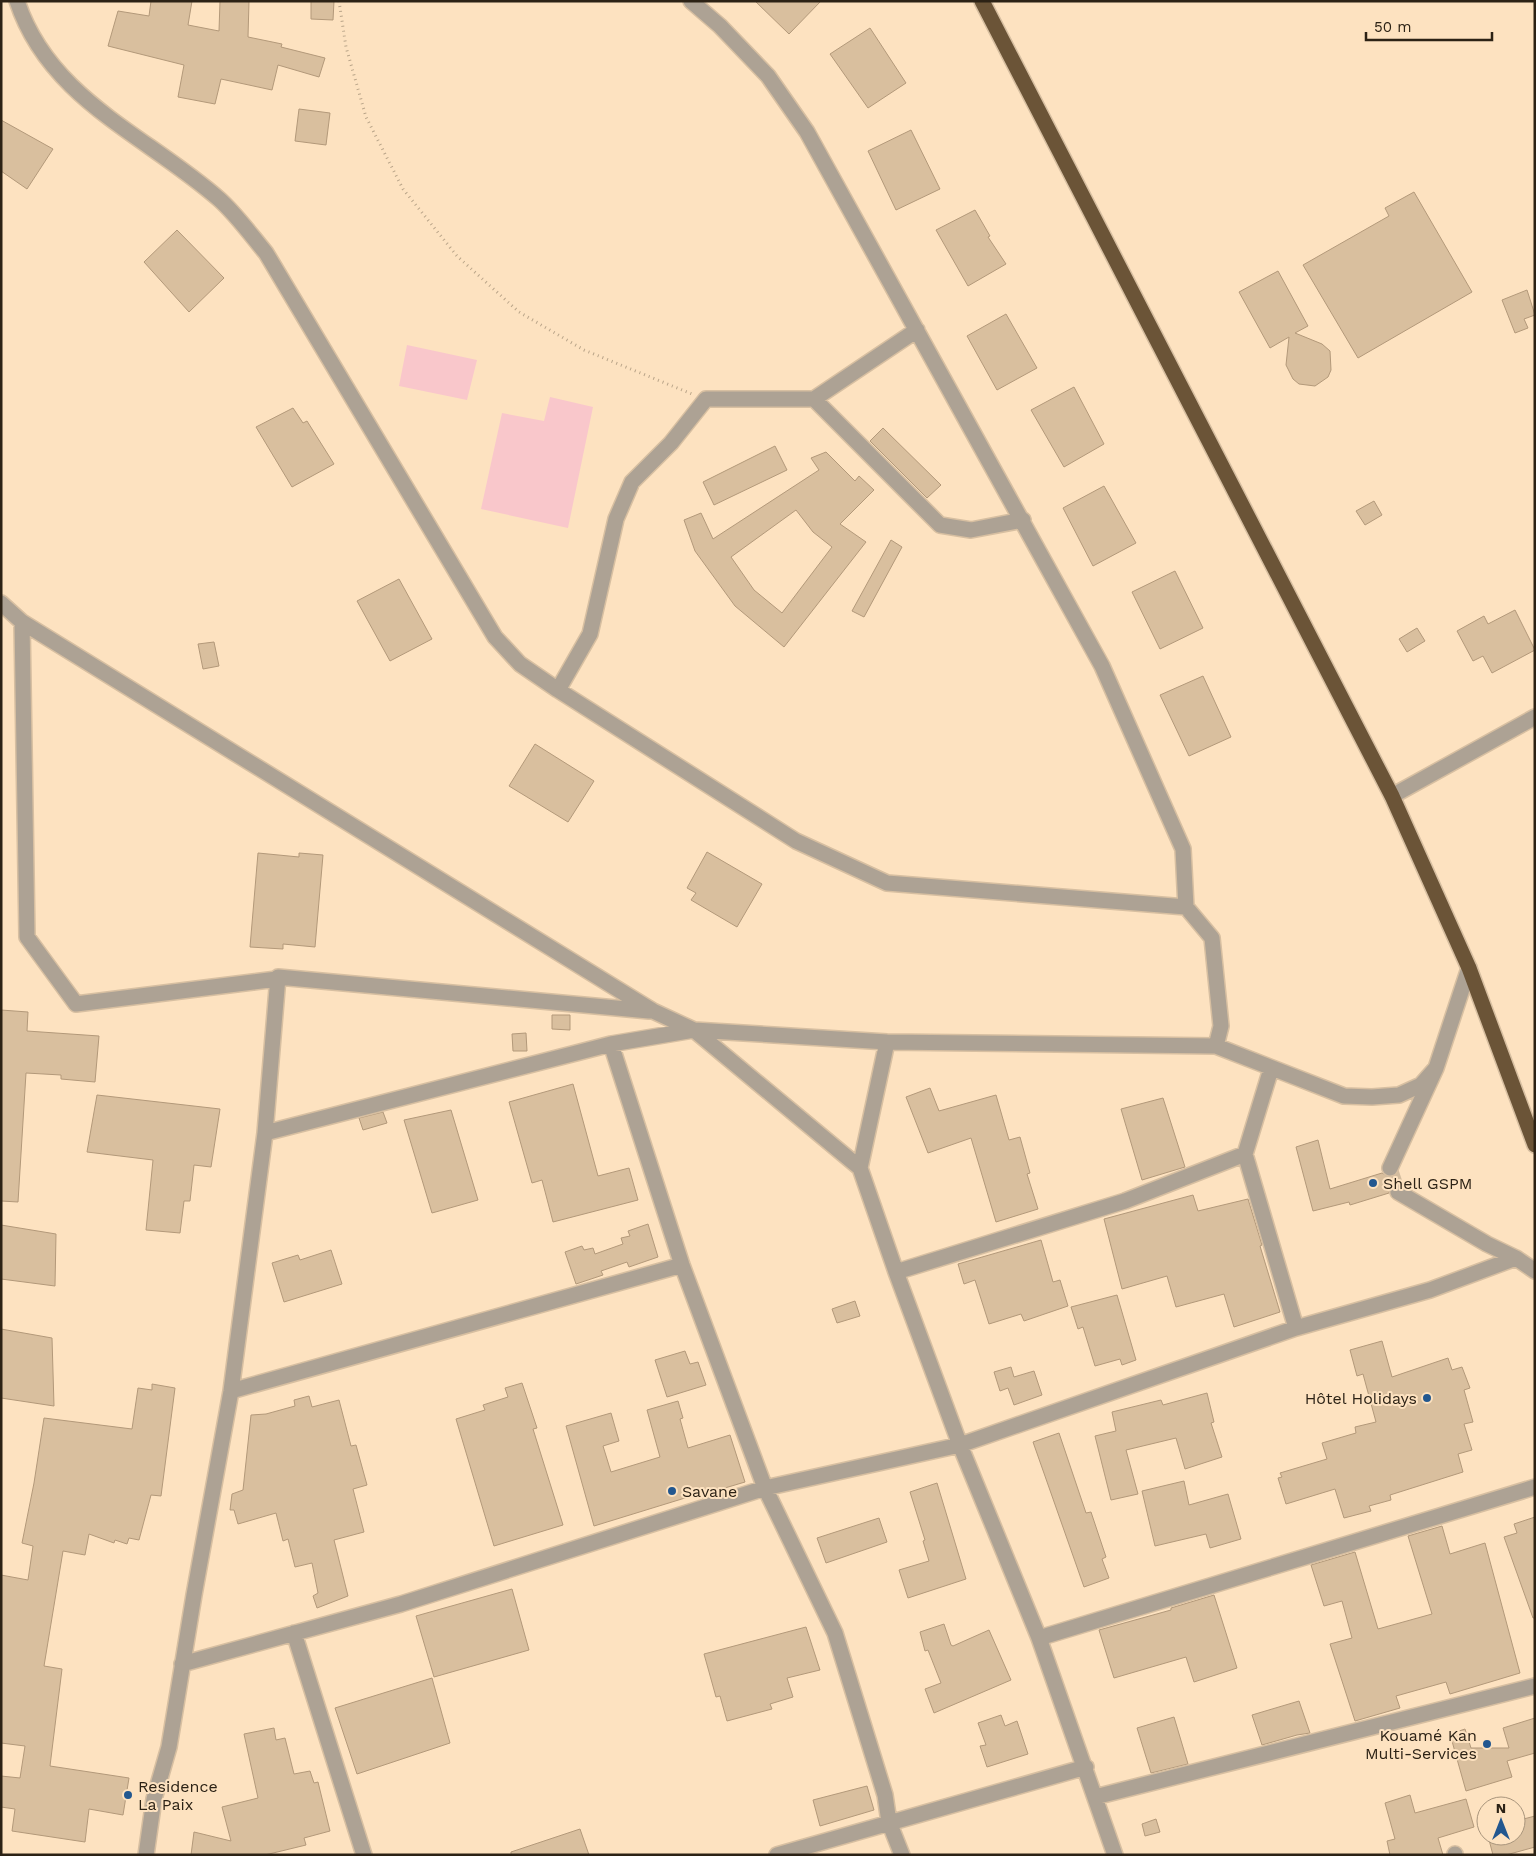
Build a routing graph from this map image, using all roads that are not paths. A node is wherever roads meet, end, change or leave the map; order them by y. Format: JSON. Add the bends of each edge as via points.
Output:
{"nodes":[{"id":1,"x":17,"y":1,"type":"edge"},
{"id":2,"x":691,"y":1,"type":"edge"},
{"id":3,"x":982,"y":1,"type":"edge"},
{"id":4,"x":917,"y":330,"type":"junction"},
{"id":5,"x":814,"y":399,"type":"junction"},
{"id":6,"x":1023,"y":520,"type":"junction"},
{"id":7,"x":1,"y":603,"type":"edge"},
{"id":8,"x":22,"y":622,"type":"junction"},
{"id":9,"x":558,"y":690,"type":"junction"},
{"id":10,"x":1535,"y":717,"type":"edge"},
{"id":11,"x":1392,"y":796,"type":"junction"},
{"id":12,"x":1186,"y":907,"type":"junction"},
{"id":13,"x":1469,"y":968,"type":"junction"},
{"id":14,"x":277,"y":979,"type":"junction"},
{"id":15,"x":653,"y":1011,"type":"junction"},
{"id":16,"x":694,"y":1030,"type":"junction"},
{"id":17,"x":887,"y":1042,"type":"junction"},
{"id":18,"x":611,"y":1044,"type":"junction"},
{"id":19,"x":1216,"y":1046,"type":"junction"},
{"id":20,"x":1436,"y":1068,"type":"junction"},
{"id":21,"x":1271,"y":1069,"type":"junction"},
{"id":22,"x":265,"y":1133,"type":"junction"},
{"id":23,"x":1535,"y":1145,"type":"edge"},
{"id":24,"x":1245,"y":1154,"type":"junction"},
{"id":25,"x":860,"y":1168,"type":"junction"},
{"id":26,"x":1390,"y":1168,"type":"tunnel mouth"},
{"id":27,"x":1398,"y":1192,"type":"tunnel mouth"},
{"id":28,"x":1516,"y":1258,"type":"junction"},
{"id":29,"x":682,"y":1265,"type":"junction"},
{"id":30,"x":1535,"y":1271,"type":"edge"},
{"id":31,"x":896,"y":1272,"type":"junction"},
{"id":32,"x":1296,"y":1328,"type":"junction"},
{"id":33,"x":231,"y":1391,"type":"junction"},
{"id":34,"x":960,"y":1445,"type":"junction"},
{"id":35,"x":1535,"y":1487,"type":"edge"},
{"id":36,"x":765,"y":1488,"type":"junction"},
{"id":37,"x":294,"y":1633,"type":"junction"},
{"id":38,"x":1039,"y":1638,"type":"junction"},
{"id":39,"x":182,"y":1664,"type":"junction"},
{"id":40,"x":1535,"y":1686,"type":"edge"},
{"id":41,"x":1086,"y":1767,"type":"junction"},
{"id":42,"x":1095,"y":1797,"type":"junction"},
{"id":43,"x":890,"y":1822,"type":"junction"},
{"id":44,"x":146,"y":1855,"type":"edge"},
{"id":45,"x":364,"y":1855,"type":"edge"},
{"id":46,"x":777,"y":1855,"type":"edge"},
{"id":47,"x":902,"y":1855,"type":"edge"},
{"id":48,"x":1115,"y":1855,"type":"edge"}],
"edges":[{"from":1,"to":9,"type":"street","via":[[46,60],[83,99],[161,153],[220,200],[266,253],[495,637],[520,664]]},
{"from":2,"to":4,"type":"street","via":[[768,76],[807,132]]},
{"from":3,"to":11,"type":"highway"},
{"from":4,"to":5,"type":"street"},
{"from":4,"to":6,"type":"street"},
{"from":5,"to":6,"type":"street","via":[[940,524],[971,530]]},
{"from":5,"to":9,"type":"street","via":[[706,399],[671,443],[632,482],[616,519],[590,634]]},
{"from":6,"to":12,"type":"street","via":[[1102,666],[1183,849]]},
{"from":7,"to":8,"type":"street"},
{"from":8,"to":14,"type":"street","via":[[27,937],[76,1004]]},
{"from":8,"to":15,"type":"street"},
{"from":9,"to":12,"type":"street","via":[[796,841],[887,883]]},
{"from":10,"to":11,"type":"street"},
{"from":11,"to":13,"type":"highway"},
{"from":12,"to":19,"type":"street","via":[[1212,938],[1221,1026]]},
{"from":13,"to":20,"type":"street"},
{"from":13,"to":23,"type":"highway"},
{"from":14,"to":15,"type":"street"},
{"from":14,"to":22,"type":"street"},
{"from":15,"to":16,"type":"street"},
{"from":16,"to":17,"type":"street"},
{"from":16,"to":18,"type":"street"},
{"from":16,"to":25,"type":"street"},
{"from":17,"to":19,"type":"street"},
{"from":17,"to":25,"type":"street"},
{"from":18,"to":22,"type":"street"},
{"from":18,"to":29,"type":"street"},
{"from":19,"to":21,"type":"street"},
{"from":20,"to":21,"type":"street","via":[[1421,1086],[1398,1095],[1372,1098],[1344,1096]]},
{"from":20,"to":26,"type":"street"},
{"from":21,"to":24,"type":"street"},
{"from":22,"to":33,"type":"street"},
{"from":24,"to":31,"type":"street","via":[[1125,1201]]},
{"from":24,"to":32,"type":"street"},
{"from":25,"to":31,"type":"street"},
{"from":27,"to":28,"type":"street"},
{"from":28,"to":30,"type":"street"},
{"from":28,"to":32,"type":"street","via":[[1430,1290]]},
{"from":29,"to":33,"type":"street"},
{"from":29,"to":36,"type":"street"},
{"from":31,"to":34,"type":"street"},
{"from":32,"to":34,"type":"street"},
{"from":33,"to":39,"type":"street"},
{"from":34,"to":36,"type":"street"},
{"from":34,"to":38,"type":"street"},
{"from":35,"to":38,"type":"street"},
{"from":36,"to":37,"type":"street","via":[[400,1604]]},
{"from":36,"to":43,"type":"street","via":[[835,1633],[885,1795]]},
{"from":37,"to":39,"type":"street"},
{"from":37,"to":45,"type":"street"},
{"from":38,"to":41,"type":"street"},
{"from":39,"to":44,"type":"street","via":[[169,1747],[154,1798]]},
{"from":40,"to":42,"type":"street"},
{"from":41,"to":42,"type":"street"},
{"from":41,"to":43,"type":"street"},
{"from":42,"to":48,"type":"street"},
{"from":43,"to":46,"type":"street"},
{"from":43,"to":47,"type":"street"}]}
